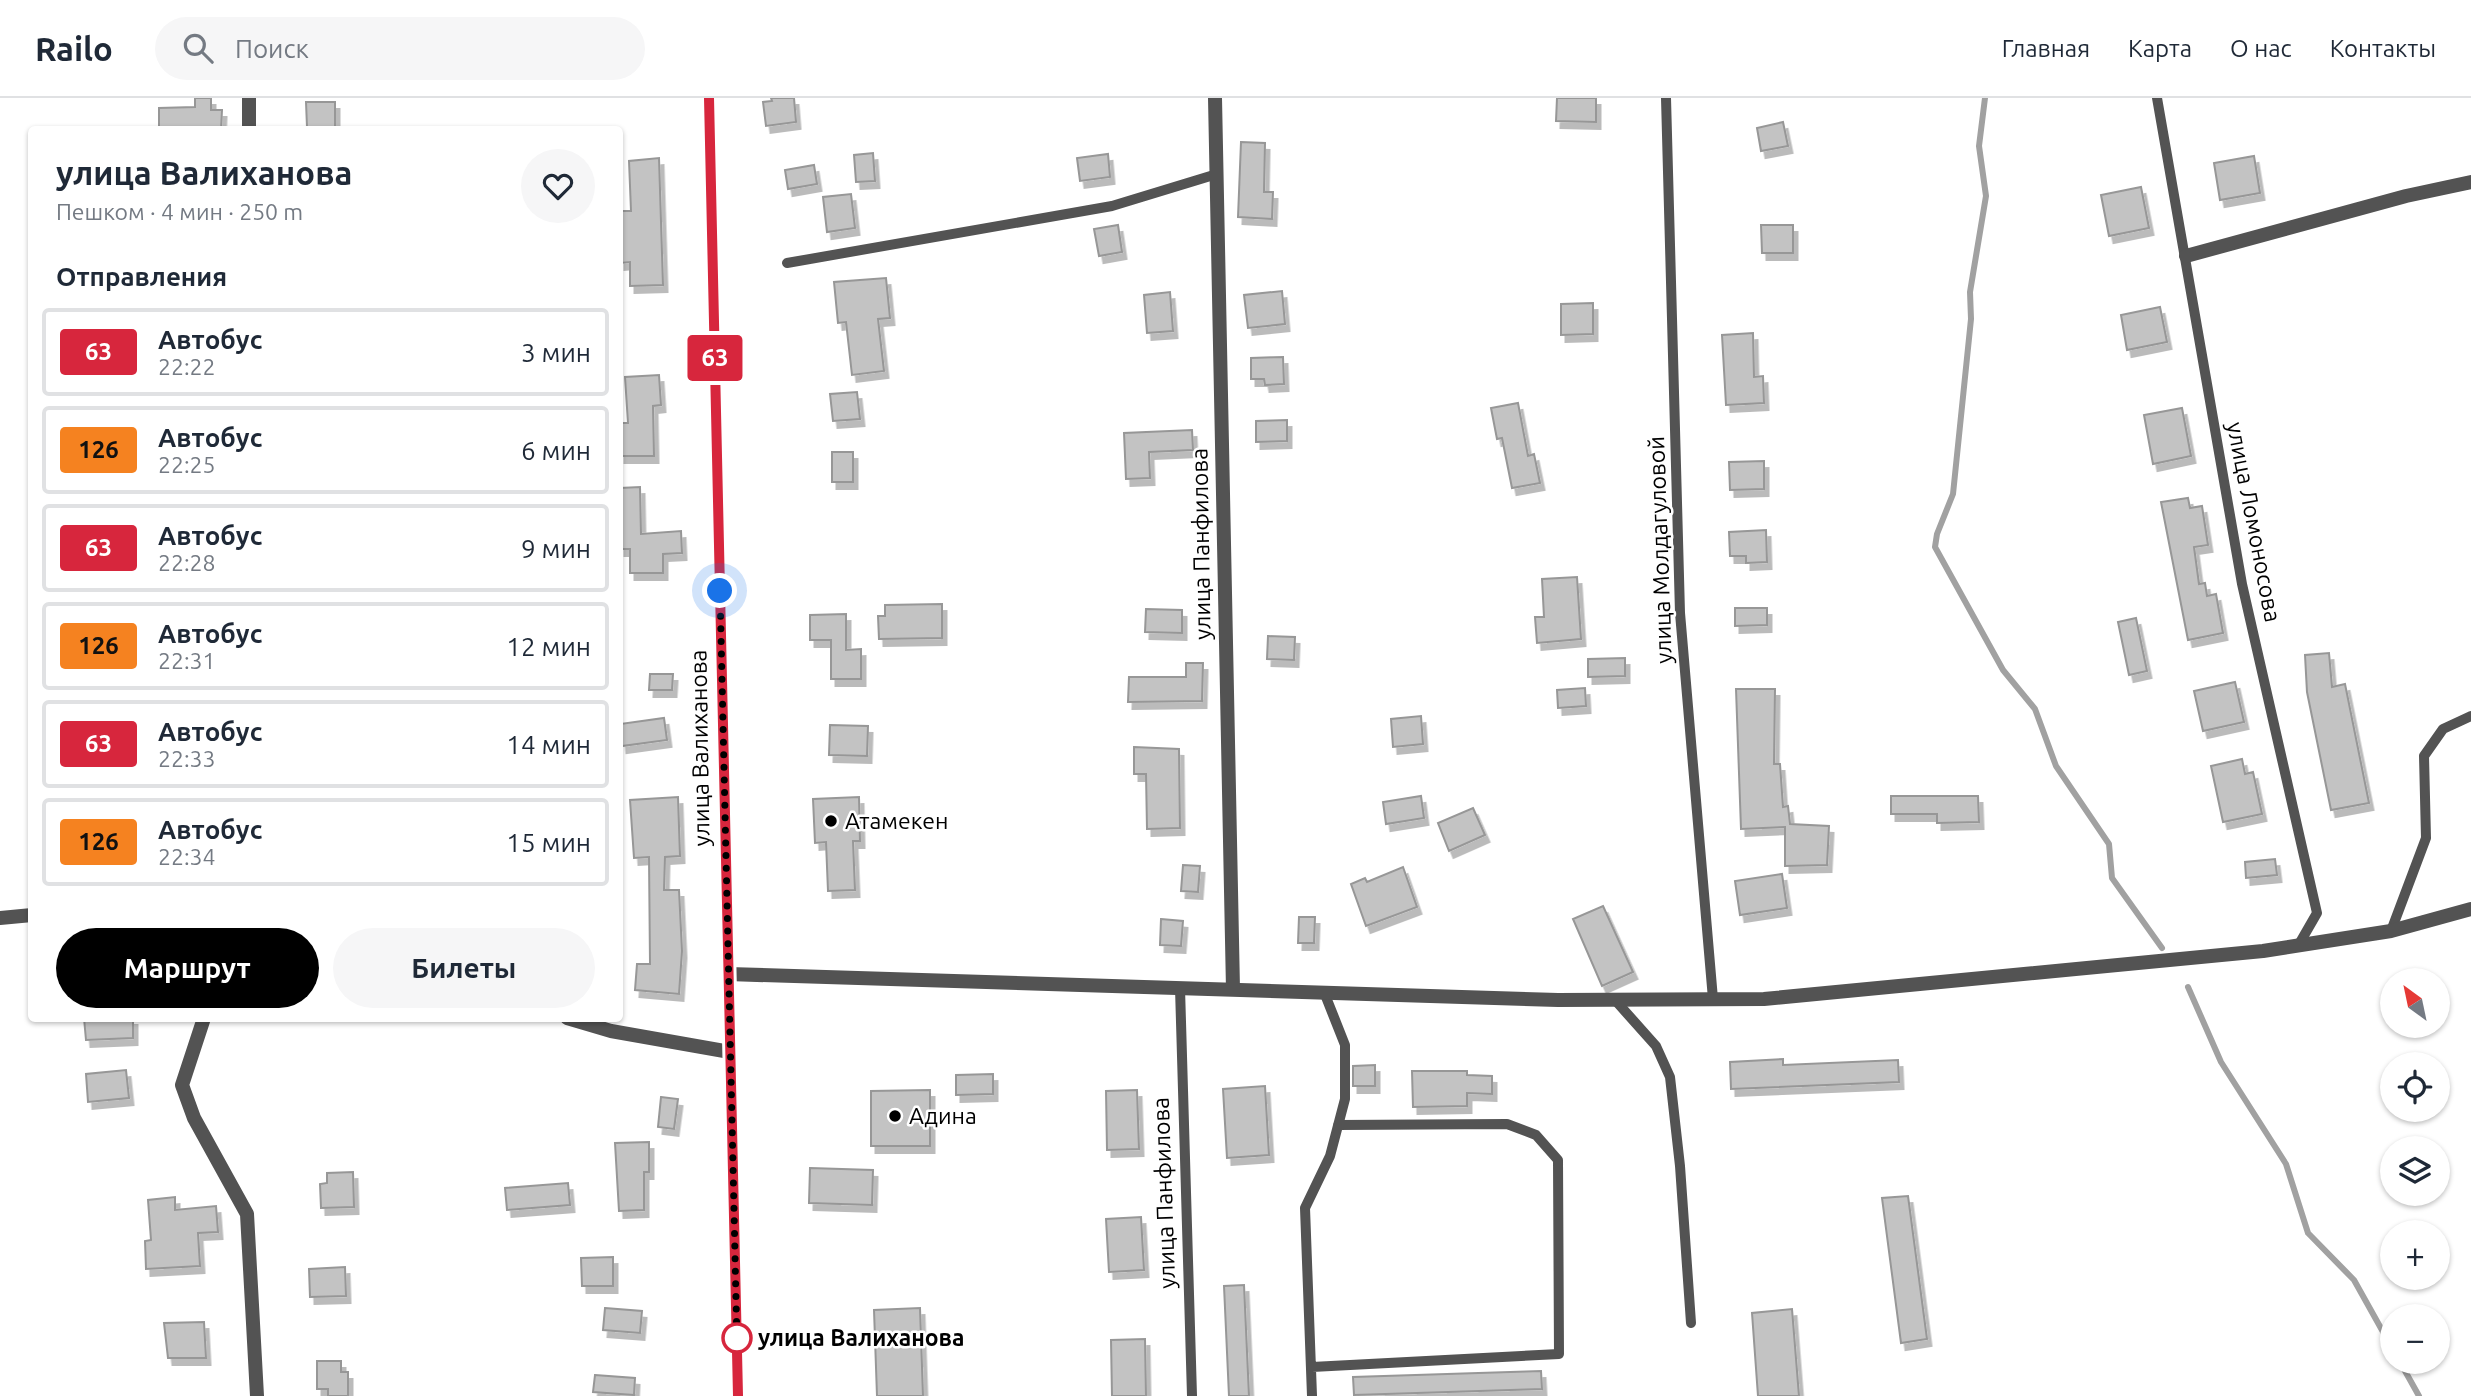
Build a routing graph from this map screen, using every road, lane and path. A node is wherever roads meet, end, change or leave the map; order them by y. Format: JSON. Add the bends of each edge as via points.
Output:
{"nodes":[{"id":1,"x":248,"y":98,"type":"edge"},
{"id":2,"x":709,"y":98,"type":"edge"},
{"id":3,"x":1215,"y":98,"type":"edge"},
{"id":4,"x":1666,"y":98,"type":"edge"},
{"id":5,"x":2157,"y":98,"type":"edge"},
{"id":6,"x":249,"y":126,"type":"edge"},
{"id":7,"x":1217,"y":174,"type":"junction"},
{"id":8,"x":2471,"y":182,"type":"edge"},
{"id":9,"x":2186,"y":256,"type":"junction"},
{"id":10,"x":787,"y":263,"type":"dead end"},
{"id":11,"x":2471,"y":716,"type":"edge"},
{"id":12,"x":2471,"y":909,"type":"edge"},
{"id":13,"x":28,"y":915,"type":"edge"},
{"id":14,"x":0,"y":918,"type":"edge"},
{"id":15,"x":2391,"y":931,"type":"junction"},
{"id":16,"x":2298,"y":946,"type":"junction"},
{"id":17,"x":728,"y":974,"type":"junction"},
{"id":18,"x":1181,"y":988,"type":"junction"},
{"id":19,"x":1233,"y":989,"type":"junction"},
{"id":20,"x":1324,"y":992,"type":"junction"},
{"id":21,"x":1713,"y":999,"type":"junction"},
{"id":22,"x":1615,"y":1000,"type":"junction"},
{"id":23,"x":203,"y":1022,"type":"edge"},
{"id":24,"x":581,"y":1022,"type":"edge"},
{"id":25,"x":730,"y":1052,"type":"junction"},
{"id":26,"x":1338,"y":1125,"type":"junction"},
{"id":27,"x":1691,"y":1323,"type":"dead end"},
{"id":28,"x":1311,"y":1367,"type":"junction"},
{"id":29,"x":257,"y":1396,"type":"edge"},
{"id":30,"x":738,"y":1396,"type":"edge"},
{"id":31,"x":1192,"y":1396,"type":"edge"},
{"id":32,"x":1312,"y":1396,"type":"edge"}],
"edges":[{"from":1,"to":6,"type":"street"},
{"from":2,"to":17,"type":"main road","name":"улица Валиханова"},
{"from":3,"to":7,"type":"street","name":"улица Панфилова"},
{"from":4,"to":21,"type":"lane","name":"улица Молдагуловой","via":[[1680,613]]},
{"from":5,"to":9,"type":"lane","name":"улица Ломоносова"},
{"from":7,"to":10,"type":"lane","via":[[1112,206]]},
{"from":7,"to":19,"type":"street","name":"улица Панфилова"},
{"from":8,"to":9,"type":"street"},
{"from":9,"to":16,"type":"lane","name":"улица Ломоносова","via":[[2242,584],[2317,914]]},
{"from":11,"to":15,"type":"lane","via":[[2443,729],[2424,756],[2426,838]]},
{"from":12,"to":15,"type":"street"},
{"from":13,"to":14,"type":"street"},
{"from":15,"to":16,"type":"street"},
{"from":16,"to":21,"type":"street","via":[[2102,969],[1764,999]]},
{"from":17,"to":18,"type":"street"},
{"from":17,"to":25,"type":"main road","name":"улица Валиханова"},
{"from":18,"to":19,"type":"street"},
{"from":18,"to":31,"type":"lane","name":"улица Панфилова"},
{"from":19,"to":20,"type":"street"},
{"from":20,"to":22,"type":"street"},
{"from":20,"to":26,"type":"lane","via":[[1345,1045],[1345,1099]]},
{"from":21,"to":22,"type":"street"},
{"from":22,"to":27,"type":"lane","via":[[1656,1046],[1670,1077]]},
{"from":23,"to":29,"type":"street","via":[[182,1085],[194,1118],[247,1214]]},
{"from":24,"to":25,"type":"street"},
{"from":25,"to":30,"type":"main road","name":"улица Валиханова"},
{"from":26,"to":28,"type":"lane","via":[[1330,1156],[1305,1208]]},
{"from":26,"to":28,"type":"lane","via":[[1507,1124],[1536,1135],[1558,1160],[1559,1354]]},
{"from":28,"to":32,"type":"lane"}]}
